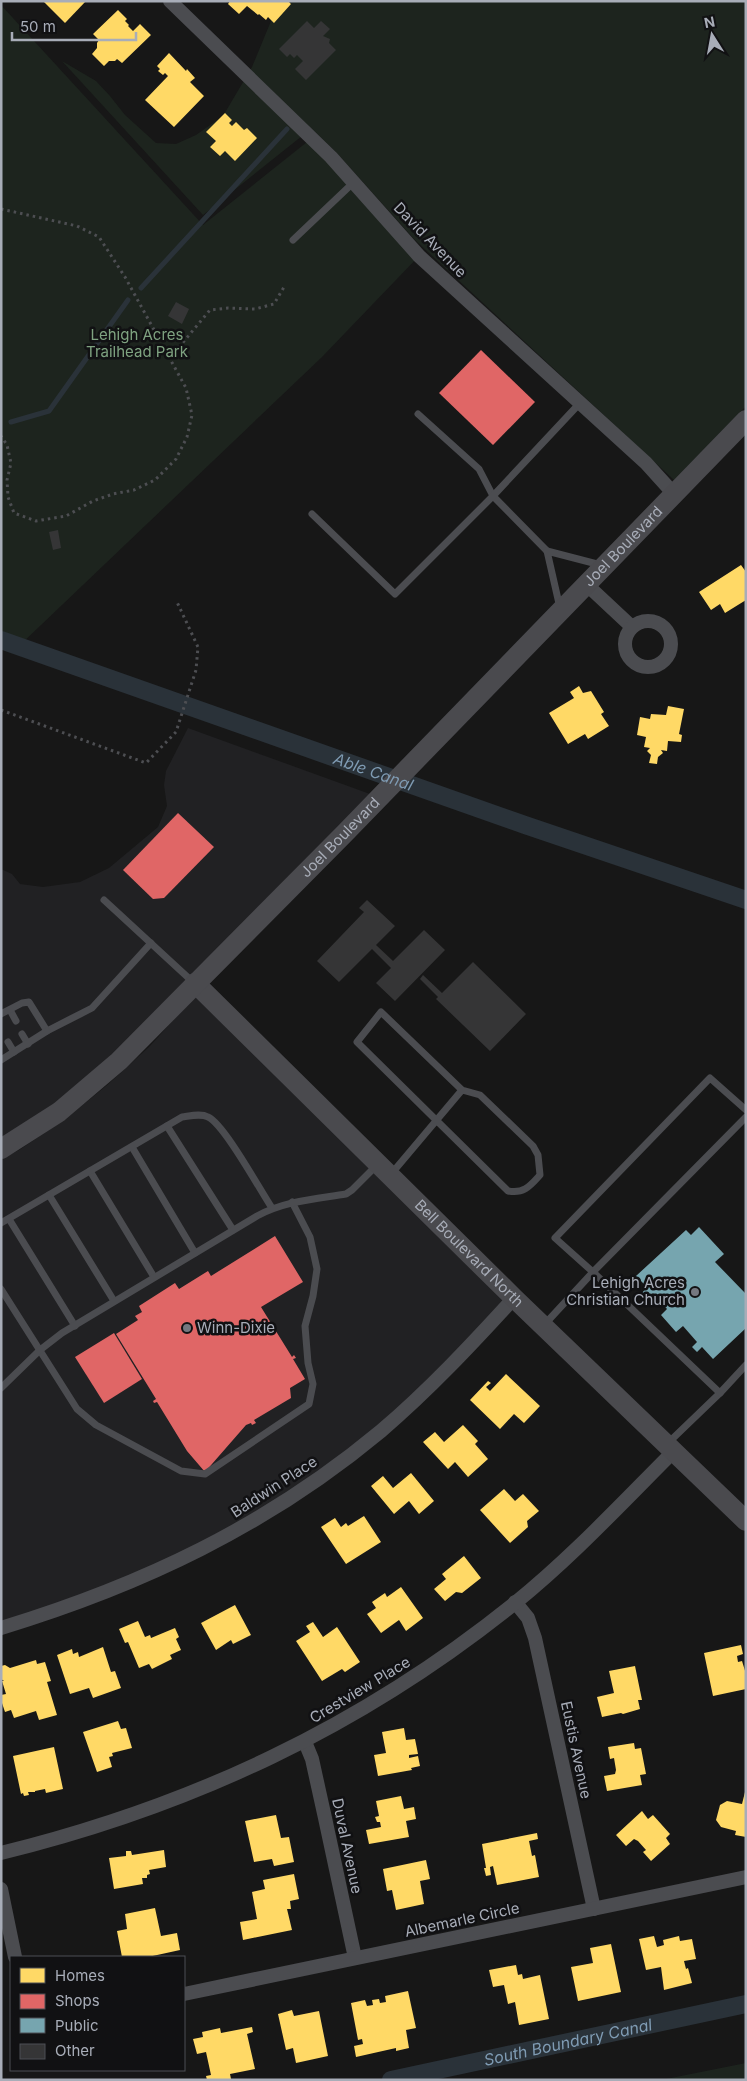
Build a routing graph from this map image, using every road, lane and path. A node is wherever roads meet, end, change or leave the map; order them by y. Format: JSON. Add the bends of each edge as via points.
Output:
{"nodes":[{"id":1,"x":170,"y":1,"type":"edge"},
{"id":2,"x":354,"y":182,"type":"junction"},
{"id":3,"x":1,"y":209,"type":"edge"},
{"id":4,"x":293,"y":240,"type":"dead end"},
{"id":5,"x":284,"y":287,"type":"dead end"},
{"id":6,"x":168,"y":355,"type":"junction"},
{"id":7,"x":580,"y":403,"type":"junction"},
{"id":8,"x":418,"y":414,"type":"dead end"},
{"id":9,"x":746,"y":420,"type":"edge"},
{"id":10,"x":1,"y":436,"type":"edge"},
{"id":11,"x":674,"y":494,"type":"junction"},
{"id":12,"x":493,"y":496,"type":"junction"},
{"id":13,"x":312,"y":514,"type":"dead end"},
{"id":14,"x":546,"y":551,"type":"junction"},
{"id":15,"x":604,"y":566,"type":"junction"},
{"id":16,"x":586,"y":584,"type":"junction"},
{"id":17,"x":177,"y":602,"type":"dead end"},
{"id":18,"x":561,"y":610,"type":"junction"},
{"id":19,"x":632,"y":627,"type":"dead end"},
{"id":20,"x":1,"y":710,"type":"edge"},
{"id":21,"x":104,"y":900,"type":"dead end"},
{"id":22,"x":152,"y":943,"type":"junction"},
{"id":23,"x":195,"y":983,"type":"junction"},
{"id":24,"x":10,"y":1010,"type":"junction"},
{"id":25,"x":1,"y":1014,"type":"edge"},
{"id":26,"x":16,"y":1022,"type":"dead end"},
{"id":27,"x":47,"y":1031,"type":"junction"},
{"id":28,"x":22,"y":1034,"type":"dead end"},
{"id":29,"x":8,"y":1042,"type":"dead end"},
{"id":30,"x":28,"y":1044,"type":"junction"},
{"id":31,"x":14,"y":1052,"type":"junction"},
{"id":32,"x":1,"y":1060,"type":"edge"},
{"id":33,"x":462,"y":1090,"type":"junction"},
{"id":34,"x":746,"y":1110,"type":"edge"},
{"id":35,"x":746,"y":1117,"type":"edge"},
{"id":36,"x":437,"y":1120,"type":"junction"},
{"id":37,"x":167,"y":1126,"type":"junction"},
{"id":38,"x":132,"y":1146,"type":"junction"},
{"id":39,"x":1,"y":1149,"type":"edge"},
{"id":40,"x":384,"y":1170,"type":"junction"},
{"id":41,"x":90,"y":1171,"type":"junction"},
{"id":42,"x":49,"y":1195,"type":"junction"},
{"id":43,"x":292,"y":1202,"type":"junction"},
{"id":44,"x":272,"y":1208,"type":"junction"},
{"id":45,"x":9,"y":1219,"type":"junction"},
{"id":46,"x":1,"y":1223,"type":"edge"},
{"id":47,"x":233,"y":1230,"type":"junction"},
{"id":48,"x":195,"y":1253,"type":"junction"},
{"id":49,"x":594,"y":1272,"type":"junction"},
{"id":50,"x":154,"y":1277,"type":"junction"},
{"id":51,"x":1,"y":1289,"type":"edge"},
{"id":52,"x":514,"y":1298,"type":"junction"},
{"id":53,"x":114,"y":1301,"type":"junction"},
{"id":54,"x":75,"y":1326,"type":"junction"},
{"id":55,"x":543,"y":1326,"type":"junction"},
{"id":56,"x":40,"y":1350,"type":"junction"},
{"id":57,"x":746,"y":1365,"type":"edge"},
{"id":58,"x":1,"y":1388,"type":"edge"},
{"id":59,"x":720,"y":1393,"type":"junction"},
{"id":60,"x":670,"y":1448,"type":"junction"},
{"id":61,"x":746,"y":1521,"type":"edge"},
{"id":62,"x":515,"y":1602,"type":"junction"},
{"id":63,"x":1,"y":1628,"type":"edge"},
{"id":64,"x":305,"y":1742,"type":"junction"},
{"id":65,"x":1,"y":1853,"type":"edge"},
{"id":66,"x":746,"y":1877,"type":"edge"},
{"id":67,"x":1,"y":1889,"type":"edge"},
{"id":68,"x":594,"y":1909,"type":"junction"},
{"id":69,"x":14,"y":1956,"type":"edge"},
{"id":70,"x":355,"y":1958,"type":"junction"},
{"id":71,"x":185,"y":1994,"type":"edge"}],
"edges":[{"from":1,"to":2,"type":"street","name":"David Avenue"},
{"from":2,"to":4,"type":"lane"},
{"from":2,"to":7,"type":"street","name":"David Avenue","via":[[419,256]]},
{"from":3,"to":6,"type":"path","via":[[78,226],[99,237]]},
{"from":5,"to":6,"type":"path","via":[[274,304],[255,309],[210,310],[180,346]]},
{"from":6,"to":10,"type":"path","via":[[186,388],[192,416],[187,438],[176,459],[155,480],[134,490],[93,501],[66,516],[36,520],[14,513],[8,498],[7,480],[11,463],[7,444]]},
{"from":7,"to":11,"type":"street","name":"David Avenue","via":[[646,463]]},
{"from":7,"to":12,"type":"lane"},
{"from":8,"to":12,"type":"lane","via":[[479,469]]},
{"from":9,"to":11,"type":"main road","name":"Joel Boulevard"},
{"from":11,"to":15,"type":"main road","name":"Joel Boulevard"},
{"from":12,"to":13,"type":"lane","via":[[395,594]]},
{"from":12,"to":14,"type":"lane"},
{"from":14,"to":15,"type":"lane"},
{"from":14,"to":18,"type":"lane"},
{"from":15,"to":16,"type":"main road","name":"Joel Boulevard"},
{"from":16,"to":18,"type":"main road","name":"Joel Boulevard"},
{"from":16,"to":19,"type":"street"},
{"from":17,"to":20,"type":"path","via":[[198,648],[196,670],[176,732],[146,763]]},
{"from":18,"to":23,"type":"main road","name":"Joel Boulevard"},
{"from":21,"to":22,"type":"lane"},
{"from":22,"to":23,"type":"lane"},
{"from":22,"to":27,"type":"lane","via":[[92,1008]]},
{"from":23,"to":39,"type":"main road","name":"Joel Boulevard","via":[[100,1079],[59,1112]]},
{"from":23,"to":40,"type":"main road","name":"Bell Boulevard North"},
{"from":24,"to":25,"type":"lane"},
{"from":24,"to":26,"type":"lane"},
{"from":24,"to":27,"type":"lane","via":[[28,1002]]},
{"from":27,"to":30,"type":"lane"},
{"from":28,"to":30,"type":"lane"},
{"from":29,"to":31,"type":"lane"},
{"from":30,"to":31,"type":"lane"},
{"from":31,"to":32,"type":"lane"},
{"from":33,"to":36,"type":"lane"},
{"from":33,"to":36,"type":"lane","via":[[480,1095],[533,1146],[538,1155],[540,1175],[529,1188],[518,1193],[508,1191]]},
{"from":33,"to":36,"type":"lane","via":[[381,1012],[357,1042]]},
{"from":34,"to":49,"type":"lane","via":[[710,1078],[555,1238]]},
{"from":35,"to":49,"type":"lane"},
{"from":36,"to":40,"type":"lane"},
{"from":37,"to":38,"type":"lane"},
{"from":37,"to":44,"type":"lane","via":[[182,1117],[194,1115],[208,1116],[221,1126]]},
{"from":37,"to":47,"type":"lane"},
{"from":38,"to":41,"type":"lane"},
{"from":38,"to":48,"type":"lane"},
{"from":40,"to":43,"type":"lane","via":[[346,1194]]},
{"from":40,"to":52,"type":"main road","name":"Bell Boulevard North"},
{"from":41,"to":42,"type":"lane"},
{"from":41,"to":50,"type":"lane"},
{"from":42,"to":45,"type":"lane"},
{"from":42,"to":53,"type":"lane"},
{"from":43,"to":44,"type":"lane"},
{"from":43,"to":56,"type":"lane","via":[[310,1237],[317,1269],[305,1326],[313,1384],[309,1404],[205,1474],[181,1470],[96,1425],[77,1409]]},
{"from":44,"to":47,"type":"lane"},
{"from":45,"to":46,"type":"lane"},
{"from":45,"to":54,"type":"lane"},
{"from":47,"to":48,"type":"lane"},
{"from":48,"to":50,"type":"lane"},
{"from":49,"to":55,"type":"lane"},
{"from":49,"to":59,"type":"lane"},
{"from":50,"to":53,"type":"lane"},
{"from":51,"to":56,"type":"lane"},
{"from":52,"to":55,"type":"main road","name":"Bell Boulevard North"},
{"from":52,"to":63,"type":"street","name":"Baldwin Place","via":[[464,1353],[388,1424],[284,1502],[166,1568],[50,1613]]},
{"from":53,"to":54,"type":"lane"},
{"from":54,"to":56,"type":"lane"},
{"from":55,"to":60,"type":"main road","name":"Bell Boulevard North"},
{"from":56,"to":58,"type":"lane"},
{"from":57,"to":59,"type":"lane"},
{"from":59,"to":60,"type":"lane"},
{"from":60,"to":61,"type":"main road","name":"Bell Boulevard North"},
{"from":60,"to":62,"type":"street","name":"Crestview Place","via":[[563,1560]]},
{"from":62,"to":64,"type":"street","name":"Crestview Place","via":[[441,1660]]},
{"from":62,"to":68,"type":"street","name":"Eustis Avenue","via":[[528,1618],[535,1638]]},
{"from":64,"to":65,"type":"street","name":"Crestview Place","via":[[196,1792],[85,1830]]},
{"from":64,"to":70,"type":"street","name":"Duval Avenue","via":[[312,1759]]},
{"from":66,"to":68,"type":"street","name":"Albemarle Circle"},
{"from":67,"to":69,"type":"street"},
{"from":68,"to":70,"type":"street","name":"Albemarle Circle"},
{"from":70,"to":71,"type":"street","name":"Albemarle Circle"}]}
